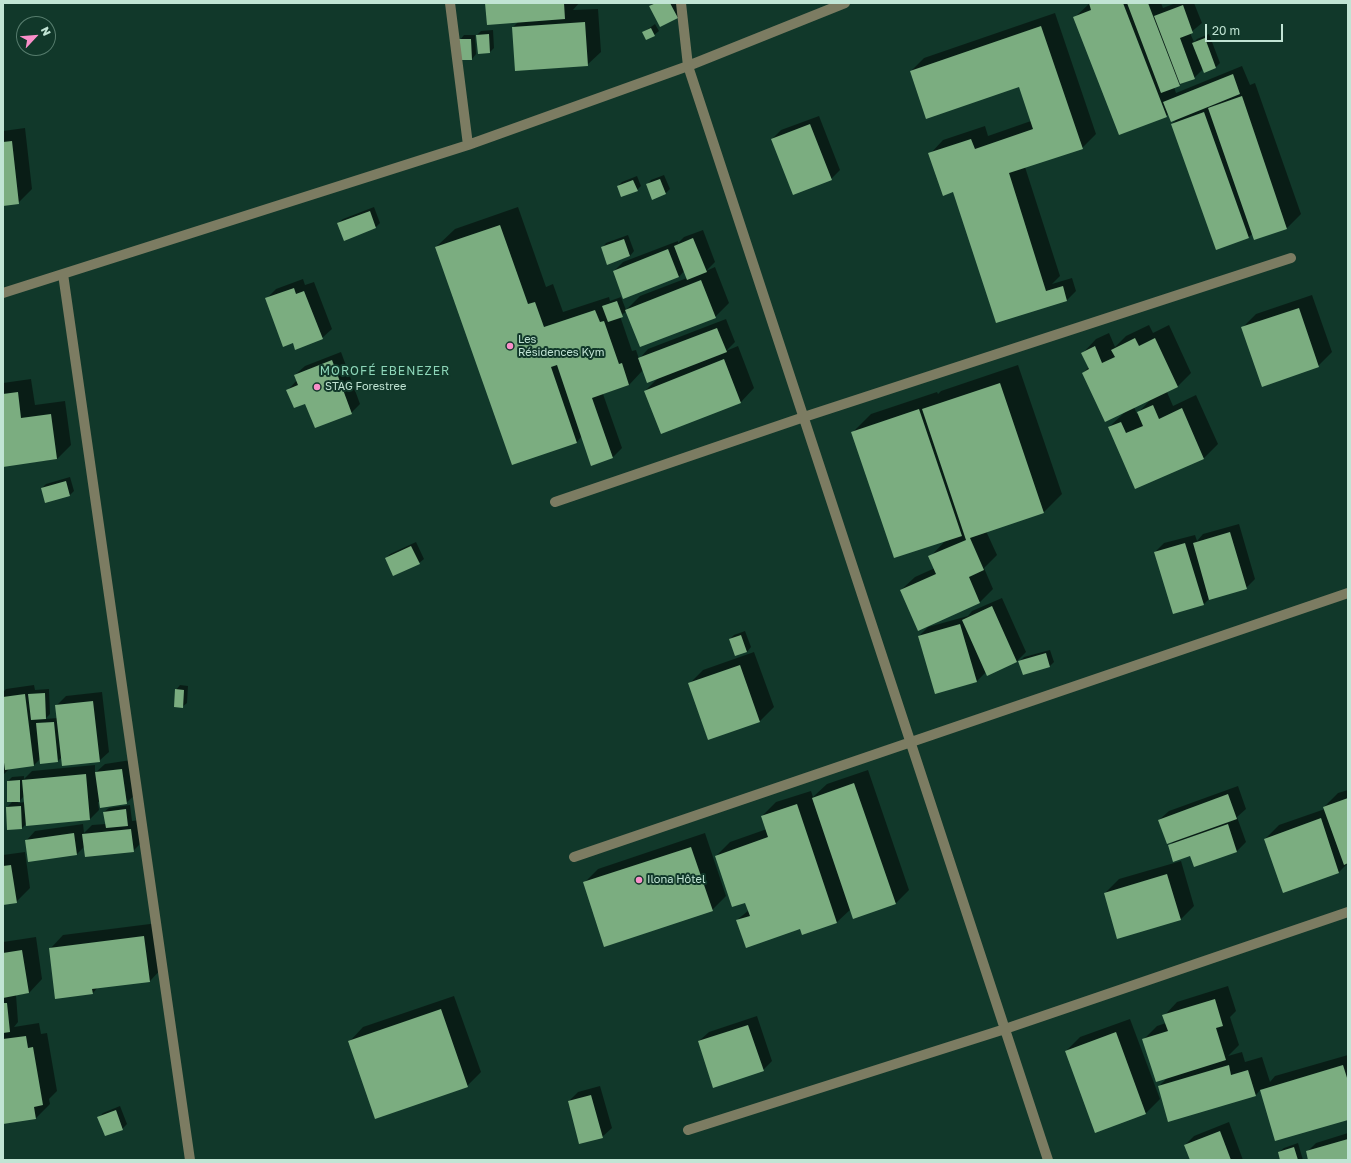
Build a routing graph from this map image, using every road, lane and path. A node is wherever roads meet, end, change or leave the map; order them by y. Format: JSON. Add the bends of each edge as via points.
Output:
{"nodes":[{"id":1,"x":450,"y":3,"type":"edge"},
{"id":2,"x":681,"y":3,"type":"edge"},
{"id":3,"x":845,"y":3,"type":"edge"},
{"id":4,"x":688,"y":66,"type":"junction"},
{"id":5,"x":468,"y":144,"type":"junction"},
{"id":6,"x":1291,"y":258,"type":"dead end"},
{"id":7,"x":63,"y":274,"type":"junction"},
{"id":8,"x":3,"y":293,"type":"edge"},
{"id":9,"x":804,"y":417,"type":"junction"},
{"id":10,"x":555,"y":502,"type":"dead end"},
{"id":11,"x":1348,"y":593,"type":"edge"},
{"id":12,"x":911,"y":743,"type":"junction"},
{"id":13,"x":574,"y":857,"type":"dead end"},
{"id":14,"x":1348,"y":912,"type":"edge"},
{"id":15,"x":1005,"y":1029,"type":"junction"},
{"id":16,"x":688,"y":1130,"type":"dead end"},
{"id":17,"x":190,"y":1160,"type":"edge"},
{"id":18,"x":1048,"y":1160,"type":"edge"}],
"edges":[{"from":1,"to":5,"type":"street"},
{"from":2,"to":4,"type":"street"},
{"from":3,"to":4,"type":"street"},
{"from":4,"to":5,"type":"street"},
{"from":4,"to":9,"type":"street"},
{"from":5,"to":7,"type":"street"},
{"from":6,"to":9,"type":"street"},
{"from":7,"to":8,"type":"street"},
{"from":7,"to":17,"type":"street"},
{"from":9,"to":10,"type":"street"},
{"from":9,"to":12,"type":"street"},
{"from":11,"to":12,"type":"street"},
{"from":12,"to":13,"type":"street"},
{"from":12,"to":15,"type":"street"},
{"from":14,"to":15,"type":"street"},
{"from":15,"to":16,"type":"street"},
{"from":15,"to":18,"type":"street"}]}
